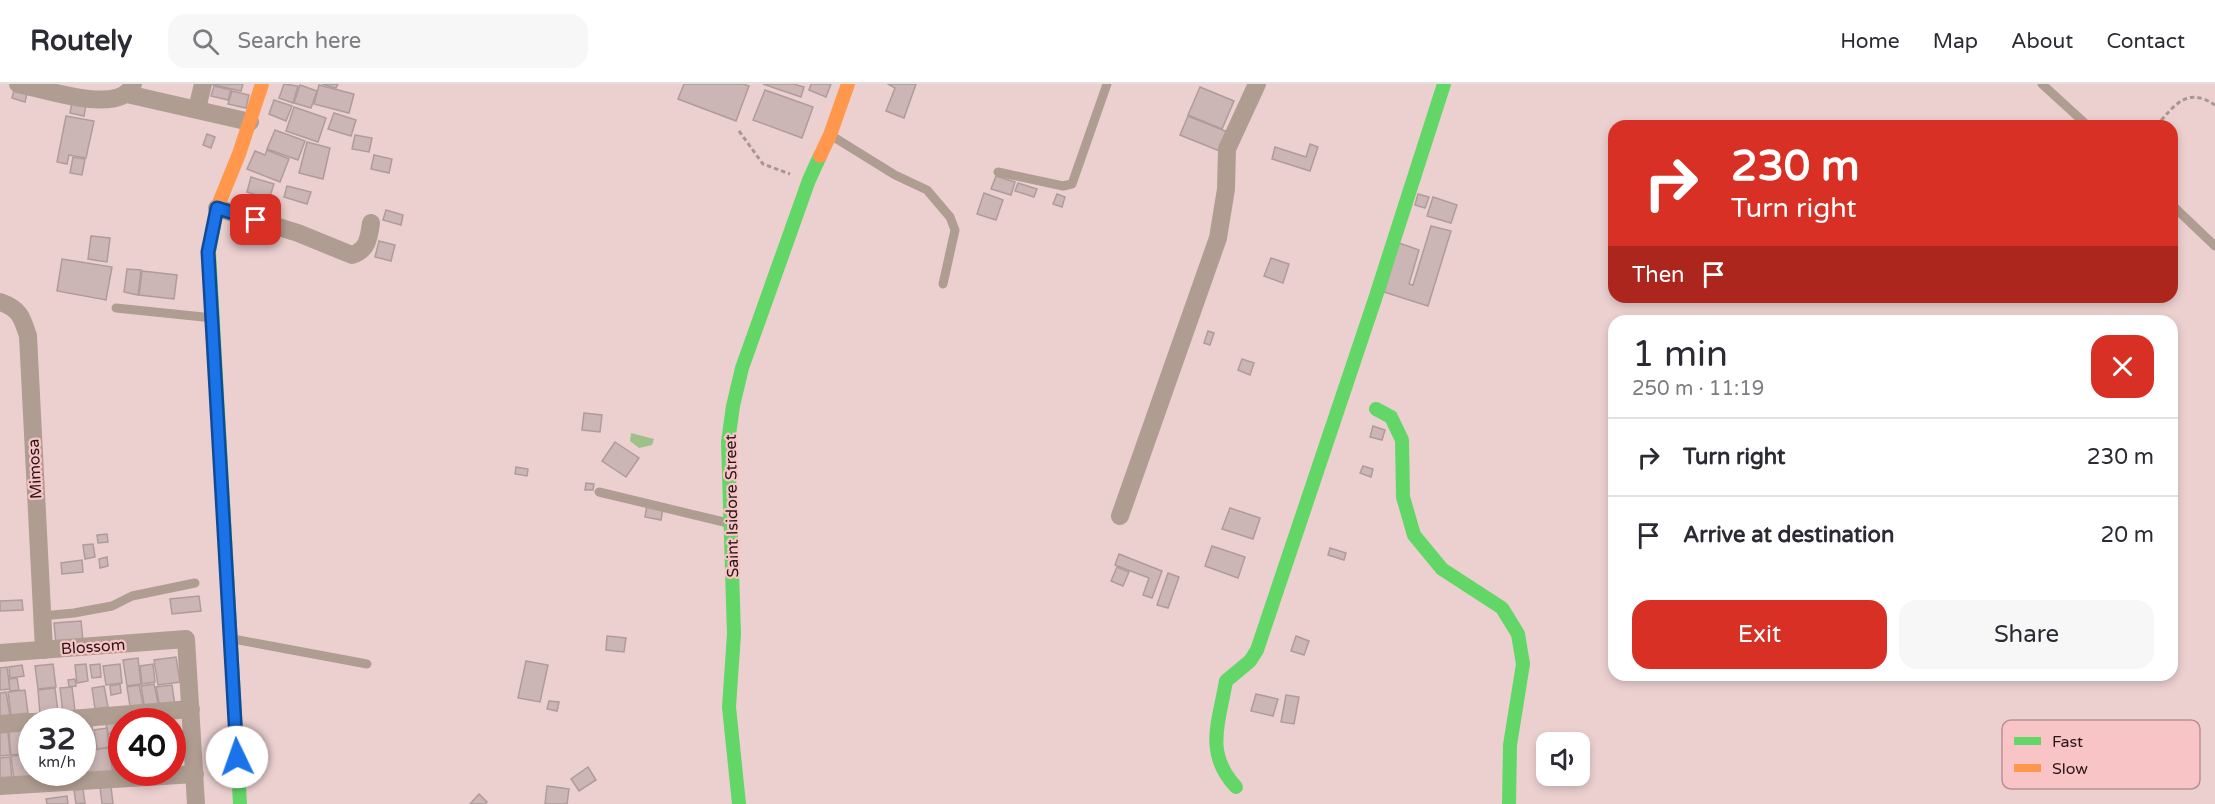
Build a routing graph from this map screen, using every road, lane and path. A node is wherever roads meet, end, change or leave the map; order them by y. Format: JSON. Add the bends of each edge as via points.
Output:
{"nodes":[{"id":1,"x":18,"y":84,"type":"edge"},
{"id":2,"x":203,"y":84,"type":"edge"},
{"id":3,"x":262,"y":84,"type":"edge"},
{"id":4,"x":848,"y":84,"type":"edge"},
{"id":5,"x":1107,"y":84,"type":"edge"},
{"id":6,"x":1257,"y":84,"type":"edge"},
{"id":7,"x":1444,"y":84,"type":"edge"},
{"id":8,"x":2042,"y":84,"type":"edge"},
{"id":9,"x":130,"y":89,"type":"edge"},
{"id":10,"x":2215,"y":105,"type":"edge"},
{"id":11,"x":197,"y":109,"type":"junction"},
{"id":12,"x":2081,"y":120,"type":"edge"},
{"id":13,"x":2162,"y":120,"type":"edge"},
{"id":14,"x":250,"y":122,"type":"junction"},
{"id":15,"x":739,"y":131,"type":"dead end"},
{"id":16,"x":830,"y":135,"type":"junction"},
{"id":17,"x":998,"y":172,"type":"dead end"},
{"id":18,"x":809,"y":180,"type":"junction"},
{"id":19,"x":217,"y":208,"type":"junction"},
{"id":20,"x":2178,"y":210,"type":"edge"},
{"id":21,"x":371,"y":223,"type":"dead end"},
{"id":22,"x":2215,"y":246,"type":"edge"},
{"id":23,"x":943,"y":284,"type":"dead end"},
{"id":24,"x":0,"y":302,"type":"edge"},
{"id":25,"x":116,"y":308,"type":"dead end"},
{"id":26,"x":213,"y":318,"type":"junction"},
{"id":27,"x":1376,"y":408,"type":"dead end"},
{"id":28,"x":599,"y":492,"type":"dead end"},
{"id":29,"x":1120,"y":516,"type":"dead end"},
{"id":30,"x":730,"y":523,"type":"junction"},
{"id":31,"x":195,"y":583,"type":"dead end"},
{"id":32,"x":42,"y":616,"type":"junction"},
{"id":33,"x":231,"y":638,"type":"junction"},
{"id":34,"x":44,"y":650,"type":"junction"},
{"id":35,"x":0,"y":653,"type":"edge"},
{"id":36,"x":367,"y":664,"type":"dead end"},
{"id":37,"x":191,"y":709,"type":"junction"},
{"id":38,"x":96,"y":717,"type":"edge"},
{"id":39,"x":18,"y":723,"type":"edge"},
{"id":40,"x":0,"y":724,"type":"edge"},
{"id":41,"x":195,"y":774,"type":"junction"},
{"id":42,"x":0,"y":786,"type":"edge"},
{"id":43,"x":1236,"y":787,"type":"dead end"},
{"id":44,"x":196,"y":804,"type":"edge"},
{"id":45,"x":240,"y":804,"type":"edge"},
{"id":46,"x":739,"y":804,"type":"edge"},
{"id":47,"x":1509,"y":804,"type":"edge"}],
"edges":[{"from":1,"to":9,"type":"street","via":[[90,99],[109,99]]},
{"from":2,"to":11,"type":"street"},
{"from":3,"to":14,"type":"street"},
{"from":4,"to":16,"type":"street","name":"Saint Isidore Street"},
{"from":5,"to":17,"type":"lane","via":[[1072,184],[1063,186]]},
{"from":6,"to":29,"type":"street","via":[[1227,149],[1226,189],[1218,237]]},
{"from":7,"to":43,"type":"street","via":[[1257,650],[1226,681],[1215,744],[1225,777]]},
{"from":8,"to":12,"type":"lane"},
{"from":9,"to":11,"type":"street"},
{"from":10,"to":13,"type":"path","via":[[2195,96],[2180,101]]},
{"from":11,"to":14,"type":"street"},
{"from":14,"to":19,"type":"street"},
{"from":15,"to":18,"type":"path","via":[[763,164]]},
{"from":16,"to":18,"type":"street","name":"Saint Isidore Street"},
{"from":16,"to":23,"type":"lane","via":[[894,175],[927,190],[950,217],[955,230]]},
{"from":18,"to":30,"type":"street","name":"Saint Isidore Street","via":[[742,368],[733,406],[729,442]]},
{"from":19,"to":21,"type":"street","via":[[298,233],[352,255],[366,246]]},
{"from":19,"to":26,"type":"street","via":[[208,252]]},
{"from":20,"to":22,"type":"lane"},
{"from":24,"to":32,"type":"street","name":"Mimosa","via":[[22,316],[28,336]]},
{"from":25,"to":26,"type":"lane"},
{"from":26,"to":33,"type":"street"},
{"from":27,"to":47,"type":"street","via":[[1391,417],[1402,440],[1403,497],[1414,535],[1442,569],[1503,609],[1518,634],[1523,664],[1510,746]]},
{"from":28,"to":30,"type":"lane"},
{"from":30,"to":46,"type":"street","name":"Saint Isidore Street","via":[[734,634],[729,707]]},
{"from":31,"to":32,"type":"lane","via":[[132,596],[112,606]]},
{"from":32,"to":34,"type":"street","name":"Mimosa"},
{"from":33,"to":36,"type":"lane"},
{"from":33,"to":45,"type":"street"},
{"from":34,"to":35,"type":"street","name":"Blossom"},
{"from":34,"to":37,"type":"street","name":"Blossom","via":[[186,639]]},
{"from":37,"to":38,"type":"street"},
{"from":37,"to":41,"type":"street"},
{"from":39,"to":40,"type":"street"},
{"from":41,"to":42,"type":"street"},
{"from":41,"to":44,"type":"street"}]}
